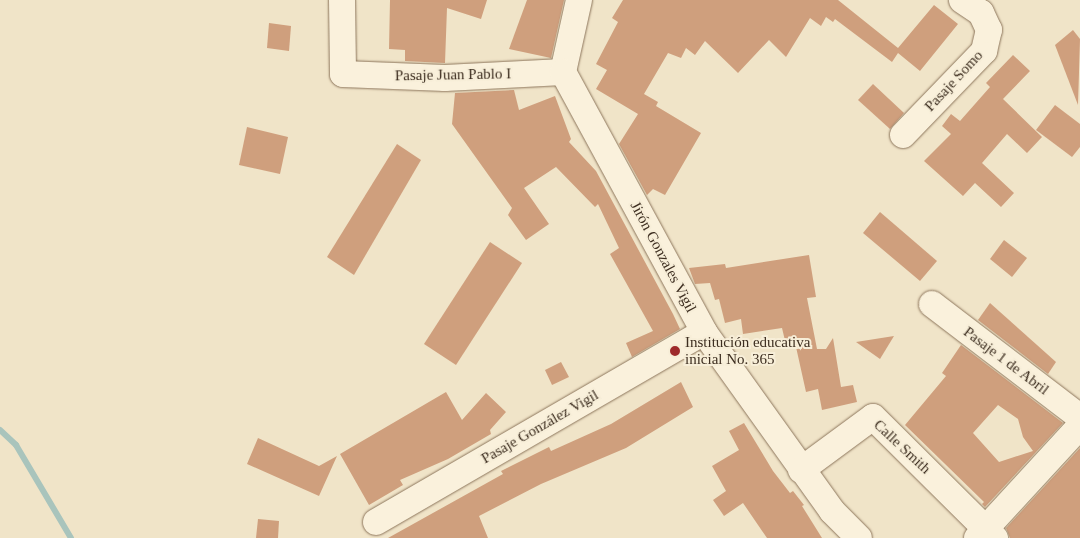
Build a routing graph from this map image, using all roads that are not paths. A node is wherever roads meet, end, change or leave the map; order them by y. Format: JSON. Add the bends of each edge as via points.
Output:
{"nodes":[{"id":1,"x":342,"y":0,"type":"edge"},
{"id":2,"x":579,"y":0,"type":"edge"},
{"id":3,"x":962,"y":0,"type":"edge"},
{"id":4,"x":563,"y":72,"type":"junction"},
{"id":5,"x":903,"y":135,"type":"dead end"},
{"id":6,"x":932,"y":304,"type":"dead end"},
{"id":7,"x":704,"y":332,"type":"junction"},
{"id":8,"x":1080,"y":417,"type":"edge"},
{"id":9,"x":1080,"y":426,"type":"edge"},
{"id":10,"x":801,"y":470,"type":"junction"},
{"id":11,"x":376,"y":522,"type":"dead end"},
{"id":12,"x":987,"y":535,"type":"edge"},
{"id":13,"x":859,"y":538,"type":"edge"}],
"edges":[{"from":1,"to":4,"type":"street","name":"Pasaje Juan Pablo I","via":[[343,74],[445,78]]},
{"from":2,"to":4,"type":"street"},
{"from":3,"to":5,"type":"street","name":"Pasaje Somo","via":[[981,12],[989,30],[984,51]]},
{"from":4,"to":7,"type":"street","name":"Jirón Gonzales Vigil"},
{"from":6,"to":8,"type":"street","name":"Pasaje 1 de Abril"},
{"from":7,"to":10,"type":"street","name":"Jirón Gonzales Vigil"},
{"from":7,"to":11,"type":"street","name":"Pasaje González Vigil"},
{"from":9,"to":12,"type":"street"},
{"from":10,"to":12,"type":"street","name":"Calle Smith","via":[[873,417]]},
{"from":10,"to":13,"type":"street","name":"Jirón Gonzales Vigil","via":[[832,511]]}]}
